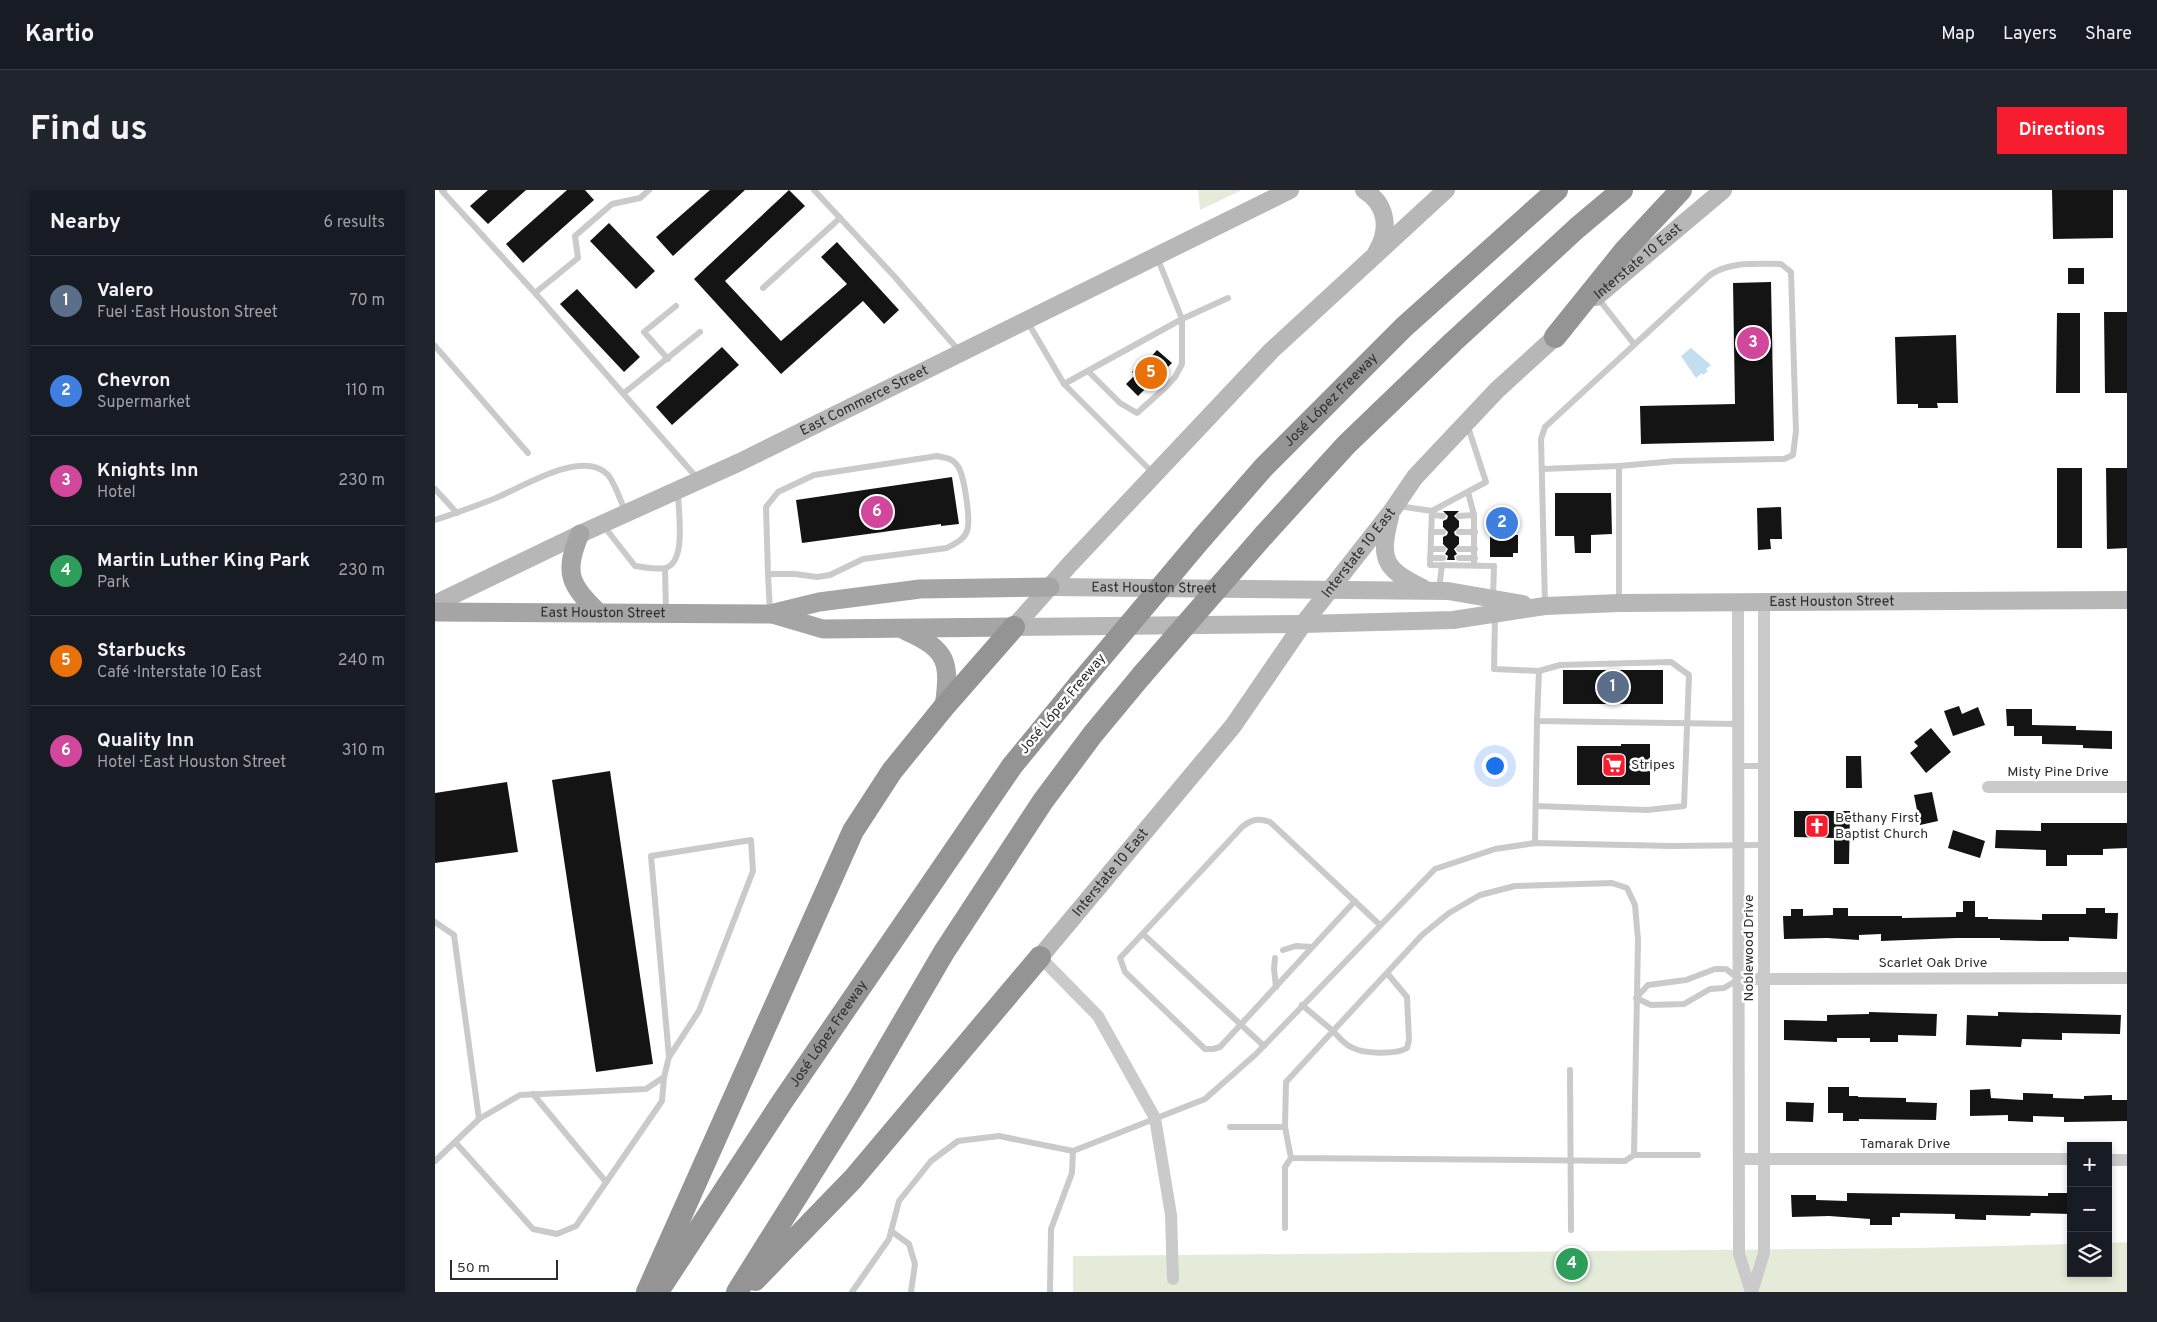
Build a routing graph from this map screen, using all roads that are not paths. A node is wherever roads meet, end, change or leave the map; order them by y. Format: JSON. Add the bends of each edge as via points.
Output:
{"nodes":[{"id":1,"x":444,"y":190,"type":"edge"},
{"id":2,"x":649,"y":190,"type":"edge"},
{"id":3,"x":814,"y":190,"type":"edge"},
{"id":4,"x":1290,"y":190,"type":"edge"},
{"id":5,"x":1364,"y":190,"type":"edge"},
{"id":6,"x":1446,"y":190,"type":"edge"},
{"id":7,"x":1557,"y":190,"type":"edge"},
{"id":8,"x":1622,"y":190,"type":"edge"},
{"id":9,"x":1681,"y":190,"type":"edge"},
{"id":10,"x":1723,"y":190,"type":"edge"},
{"id":11,"x":840,"y":218,"type":"junction"},
{"id":12,"x":1157,"y":256,"type":"junction"},
{"id":13,"x":1372,"y":258,"type":"junction"},
{"id":14,"x":763,"y":288,"type":"dead end"},
{"id":15,"x":535,"y":293,"type":"junction"},
{"id":16,"x":1597,"y":296,"type":"junction"},
{"id":17,"x":1228,"y":298,"type":"dead end"},
{"id":18,"x":676,"y":306,"type":"dead end"},
{"id":19,"x":1182,"y":319,"type":"junction"},
{"id":20,"x":1027,"y":320,"type":"junction"},
{"id":21,"x":700,"y":332,"type":"dead end"},
{"id":22,"x":1555,"y":337,"type":"junction"},
{"id":23,"x":1634,"y":344,"type":"junction"},
{"id":24,"x":435,"y":346,"type":"edge"},
{"id":25,"x":961,"y":353,"type":"junction"},
{"id":26,"x":668,"y":358,"type":"junction"},
{"id":27,"x":1088,"y":371,"type":"junction"},
{"id":28,"x":1064,"y":384,"type":"junction"},
{"id":29,"x":624,"y":393,"type":"junction"},
{"id":30,"x":1466,"y":423,"type":"junction"},
{"id":31,"x":528,"y":453,"type":"dead end"},
{"id":32,"x":1619,"y":466,"type":"junction"},
{"id":33,"x":1542,"y":469,"type":"junction"},
{"id":34,"x":1154,"y":474,"type":"junction"},
{"id":35,"x":699,"y":480,"type":"junction"},
{"id":36,"x":435,"y":488,"type":"edge"},
{"id":37,"x":677,"y":490,"type":"junction"},
{"id":38,"x":1468,"y":492,"type":"junction"},
{"id":39,"x":1393,"y":509,"type":"junction"},
{"id":40,"x":457,"y":513,"type":"junction"},
{"id":41,"x":627,"y":513,"type":"junction"},
{"id":42,"x":1432,"y":513,"type":"junction"},
{"id":43,"x":1443,"y":516,"type":"dead end"},
{"id":44,"x":1459,"y":516,"type":"dead end"},
{"id":45,"x":1474,"y":516,"type":"junction"},
{"id":46,"x":435,"y":520,"type":"edge"},
{"id":47,"x":603,"y":524,"type":"junction"},
{"id":48,"x":1431,"y":532,"type":"junction"},
{"id":49,"x":1443,"y":532,"type":"dead end"},
{"id":50,"x":1459,"y":532,"type":"dead end"},
{"id":51,"x":1475,"y":532,"type":"junction"},
{"id":52,"x":580,"y":534,"type":"junction"},
{"id":53,"x":1431,"y":549,"type":"junction"},
{"id":54,"x":1443,"y":549,"type":"dead end"},
{"id":55,"x":1459,"y":549,"type":"dead end"},
{"id":56,"x":1475,"y":549,"type":"junction"},
{"id":57,"x":1459,"y":558,"type":"dead end"},
{"id":58,"x":1442,"y":562,"type":"junction"},
{"id":59,"x":1475,"y":562,"type":"junction"},
{"id":60,"x":665,"y":568,"type":"junction"},
{"id":61,"x":768,"y":574,"type":"junction"},
{"id":62,"x":1050,"y":587,"type":"junction"},
{"id":63,"x":1332,"y":589,"type":"junction"},
{"id":64,"x":1433,"y":591,"type":"junction"},
{"id":65,"x":2127,"y":600,"type":"edge"},
{"id":66,"x":1619,"y":603,"type":"junction"},
{"id":67,"x":1764,"y":603,"type":"junction"},
{"id":68,"x":435,"y":604,"type":"edge"},
{"id":69,"x":1738,"y":604,"type":"junction"},
{"id":70,"x":1494,"y":606,"type":"junction"},
{"id":71,"x":1541,"y":606,"type":"junction"},
{"id":72,"x":435,"y":612,"type":"edge"},
{"id":73,"x":599,"y":613,"type":"junction"},
{"id":74,"x":666,"y":613,"type":"junction"},
{"id":75,"x":770,"y":614,"type":"junction"},
{"id":76,"x":1303,"y":624,"type":"junction"},
{"id":77,"x":1014,"y":627,"type":"junction"},
{"id":78,"x":903,"y":629,"type":"junction"},
{"id":79,"x":1539,"y":671,"type":"junction"},
{"id":80,"x":944,"y":707,"type":"junction"},
{"id":81,"x":1537,"y":721,"type":"junction"},
{"id":82,"x":1686,"y":724,"type":"junction"},
{"id":83,"x":1738,"y":724,"type":"junction"},
{"id":84,"x":1738,"y":766,"type":"junction"},
{"id":85,"x":1764,"y":766,"type":"junction"},
{"id":86,"x":1988,"y":787,"type":"dead end"},
{"id":87,"x":2127,"y":787,"type":"edge"},
{"id":88,"x":1536,"y":806,"type":"junction"},
{"id":89,"x":1535,"y":843,"type":"junction"},
{"id":90,"x":1738,"y":845,"type":"junction"},
{"id":91,"x":1764,"y":845,"type":"junction"},
{"id":92,"x":1355,"y":901,"type":"junction"},
{"id":93,"x":435,"y":922,"type":"edge"},
{"id":94,"x":1380,"y":925,"type":"junction"},
{"id":95,"x":1143,"y":934,"type":"junction"},
{"id":96,"x":1312,"y":947,"type":"junction"},
{"id":97,"x":1283,"y":950,"type":"dead end"},
{"id":98,"x":1040,"y":957,"type":"junction"},
{"id":99,"x":1275,"y":958,"type":"dead end"},
{"id":100,"x":1387,"y":973,"type":"junction"},
{"id":101,"x":2127,"y":978,"type":"edge"},
{"id":102,"x":1739,"y":979,"type":"junction"},
{"id":103,"x":1764,"y":979,"type":"junction"},
{"id":104,"x":1276,"y":987,"type":"junction"},
{"id":105,"x":1636,"y":998,"type":"junction"},
{"id":106,"x":1302,"y":1005,"type":"junction"},
{"id":107,"x":1241,"y":1025,"type":"junction"},
{"id":108,"x":1333,"y":1030,"type":"junction"},
{"id":109,"x":1264,"y":1046,"type":"junction"},
{"id":110,"x":669,"y":1057,"type":"junction"},
{"id":111,"x":1570,"y":1070,"type":"dead end"},
{"id":112,"x":664,"y":1077,"type":"junction"},
{"id":113,"x":533,"y":1094,"type":"junction"},
{"id":114,"x":1155,"y":1118,"type":"junction"},
{"id":115,"x":479,"y":1119,"type":"junction"},
{"id":116,"x":1230,"y":1127,"type":"dead end"},
{"id":117,"x":1285,"y":1127,"type":"junction"},
{"id":118,"x":455,"y":1142,"type":"junction"},
{"id":119,"x":1073,"y":1151,"type":"junction"},
{"id":120,"x":1698,"y":1154,"type":"dead end"},
{"id":121,"x":1634,"y":1155,"type":"junction"},
{"id":122,"x":1291,"y":1158,"type":"junction"},
{"id":123,"x":1739,"y":1159,"type":"junction"},
{"id":124,"x":1764,"y":1159,"type":"junction"},
{"id":125,"x":2067,"y":1160,"type":"edge"},
{"id":126,"x":2112,"y":1160,"type":"edge"},
{"id":127,"x":2127,"y":1160,"type":"edge"},
{"id":128,"x":435,"y":1161,"type":"edge"},
{"id":129,"x":1570,"y":1161,"type":"junction"},
{"id":130,"x":606,"y":1182,"type":"junction"},
{"id":131,"x":1285,"y":1228,"type":"dead end"},
{"id":132,"x":1571,"y":1230,"type":"dead end"},
{"id":133,"x":891,"y":1231,"type":"junction"},
{"id":134,"x":1173,"y":1280,"type":"dead end"},
{"id":135,"x":647,"y":1292,"type":"edge"},
{"id":136,"x":658,"y":1292,"type":"edge"},
{"id":137,"x":737,"y":1292,"type":"edge"},
{"id":138,"x":744,"y":1292,"type":"edge"},
{"id":139,"x":852,"y":1292,"type":"edge"},
{"id":140,"x":911,"y":1292,"type":"edge"},
{"id":141,"x":1050,"y":1292,"type":"edge"},
{"id":142,"x":1752,"y":1292,"type":"edge"}],
"edges":[{"from":1,"to":15,"type":"lane"},
{"from":2,"to":15,"type":"lane","via":[[640,198],[612,204],[575,236],[577,258]]},
{"from":3,"to":11,"type":"lane"},
{"from":4,"to":12,"type":"main road","name":"East Commerce Street"},
{"from":5,"to":13,"type":"main road","via":[[1378,200],[1384,212],[1384,240]]},
{"from":6,"to":13,"type":"main road"},
{"from":7,"to":136,"type":"highway","name":"José López Freeway","bridge":true,"via":[[1405,328],[1264,467],[1012,766],[782,1102]]},
{"from":8,"to":137,"type":"highway","bridge":true,"via":[[1453,342],[1346,445],[1093,734],[1043,801],[944,952],[860,1096]]},
{"from":9,"to":22,"type":"highway","via":[[1625,250]]},
{"from":10,"to":16,"type":"main road","name":"Interstate 10 East"},
{"from":11,"to":14,"type":"lane"},
{"from":11,"to":25,"type":"lane"},
{"from":12,"to":19,"type":"lane"},
{"from":12,"to":20,"type":"main road","name":"East Commerce Street"},
{"from":13,"to":34,"type":"main road","via":[[1271,351]]},
{"from":15,"to":29,"type":"lane"},
{"from":16,"to":22,"type":"main road","name":"Interstate 10 East"},
{"from":16,"to":23,"type":"lane"},
{"from":17,"to":19,"type":"lane"},
{"from":18,"to":26,"type":"lane","via":[[644,332]]},
{"from":19,"to":27,"type":"lane"},
{"from":19,"to":27,"type":"lane","via":[[1182,364],[1166,387],[1137,412],[1121,403]]},
{"from":20,"to":25,"type":"main road","name":"East Commerce Street"},
{"from":20,"to":28,"type":"lane"},
{"from":21,"to":26,"type":"lane"},
{"from":22,"to":30,"type":"main road","name":"Interstate 10 East"},
{"from":23,"to":32,"type":"lane","via":[[1710,275],[1722,268],[1743,264],[1781,264],[1791,272],[1793,455],[1784,459],[1675,461]]},
{"from":23,"to":33,"type":"lane","via":[[1545,427],[1541,438]]},
{"from":24,"to":31,"type":"lane"},
{"from":25,"to":35,"type":"main road","name":"East Commerce Street"},
{"from":26,"to":29,"type":"lane"},
{"from":27,"to":28,"type":"lane"},
{"from":28,"to":34,"type":"lane"},
{"from":29,"to":35,"type":"lane"},
{"from":30,"to":38,"type":"lane","via":[[1487,482]]},
{"from":30,"to":39,"type":"main road","name":"Interstate 10 East","via":[[1415,478]]},
{"from":32,"to":33,"type":"lane"},
{"from":32,"to":66,"type":"lane"},
{"from":33,"to":71,"type":"lane"},
{"from":34,"to":62,"type":"main road"},
{"from":35,"to":37,"type":"main road","name":"East Commerce Street"},
{"from":36,"to":40,"type":"lane"},
{"from":37,"to":41,"type":"main road","name":"East Commerce Street"},
{"from":37,"to":60,"type":"lane","via":[[680,553],[672,565]]},
{"from":38,"to":42,"type":"lane"},
{"from":38,"to":45,"type":"lane"},
{"from":39,"to":42,"type":"lane"},
{"from":39,"to":63,"type":"main road","name":"Interstate 10 East"},
{"from":39,"to":64,"type":"main road","via":[[1385,537],[1390,567],[1400,577]]},
{"from":40,"to":41,"type":"lane","via":[[561,469],[581,466],[607,474]]},
{"from":40,"to":46,"type":"lane"},
{"from":41,"to":47,"type":"main road","name":"East Commerce Street"},
{"from":42,"to":43,"type":"lane"},
{"from":42,"to":48,"type":"lane"},
{"from":44,"to":45,"type":"lane"},
{"from":45,"to":51,"type":"lane"},
{"from":47,"to":52,"type":"main road","name":"East Commerce Street"},
{"from":47,"to":60,"type":"lane","via":[[635,566]]},
{"from":48,"to":49,"type":"lane"},
{"from":48,"to":53,"type":"lane"},
{"from":50,"to":51,"type":"lane"},
{"from":51,"to":56,"type":"lane"},
{"from":52,"to":68,"type":"main road","name":"East Commerce Street"},
{"from":52,"to":73,"type":"main road","via":[[572,553],[570,569],[573,584]]},
{"from":53,"to":54,"type":"lane"},
{"from":53,"to":58,"type":"lane","via":[[1430,565]]},
{"from":55,"to":56,"type":"lane"},
{"from":56,"to":59,"type":"lane"},
{"from":57,"to":59,"type":"lane"},
{"from":58,"to":59,"type":"lane"},
{"from":58,"to":64,"type":"lane"},
{"from":59,"to":70,"type":"lane","via":[[1494,566]]},
{"from":60,"to":74,"type":"lane"},
{"from":61,"to":61,"type":"lane","via":[[830,575],[863,559],[947,548],[959,542],[967,530],[967,504],[959,467],[951,459],[937,456],[814,475],[778,492],[766,507]]},
{"from":61,"to":75,"type":"lane"},
{"from":62,"to":63,"type":"main road","name":"East Houston Street"},
{"from":62,"to":75,"type":"main road","name":"East Houston Street","via":[[920,589],[819,602]]},
{"from":62,"to":77,"type":"main road"},
{"from":63,"to":64,"type":"main road","name":"East Houston Street"},
{"from":63,"to":76,"type":"main road","name":"Interstate 10 East"},
{"from":64,"to":70,"type":"main road","name":"East Houston Street"},
{"from":65,"to":67,"type":"main road","name":"East Houston Street"},
{"from":66,"to":69,"type":"main road","name":"East Houston Street"},
{"from":66,"to":71,"type":"main road","name":"East Houston Street"},
{"from":67,"to":69,"type":"main road","name":"East Houston Street"},
{"from":67,"to":85,"type":"street","name":"Noblewood Drive"},
{"from":69,"to":83,"type":"street","name":"Noblewood Drive"},
{"from":70,"to":71,"type":"main road","name":"East Houston Street"},
{"from":70,"to":76,"type":"main road","name":"East Houston Street","via":[[1453,620]]},
{"from":70,"to":79,"type":"lane","via":[[1494,669]]},
{"from":72,"to":73,"type":"main road","name":"East Houston Street"},
{"from":73,"to":74,"type":"main road","name":"East Houston Street"},
{"from":74,"to":75,"type":"main road","name":"East Houston Street"},
{"from":75,"to":78,"type":"main road","name":"East Houston Street","via":[[823,629]]},
{"from":76,"to":77,"type":"main road","name":"East Houston Street"},
{"from":76,"to":98,"type":"main road","name":"Interstate 10 East","via":[[1233,726]]},
{"from":77,"to":78,"type":"main road","name":"East Houston Street"},
{"from":77,"to":80,"type":"highway"},
{"from":78,"to":80,"type":"main road","via":[[925,639],[944,659],[947,672]]},
{"from":79,"to":81,"type":"lane"},
{"from":79,"to":82,"type":"lane","via":[[1560,664],[1671,662],[1689,675]]},
{"from":80,"to":135,"type":"highway","via":[[892,771],[853,831]]},
{"from":81,"to":82,"type":"lane"},
{"from":81,"to":88,"type":"lane"},
{"from":82,"to":83,"type":"lane"},
{"from":82,"to":88,"type":"lane","via":[[1684,806],[1647,810]]},
{"from":83,"to":84,"type":"street","name":"Noblewood Drive"},
{"from":84,"to":85,"type":"lane"},
{"from":84,"to":90,"type":"street","name":"Noblewood Drive"},
{"from":85,"to":91,"type":"street","name":"Noblewood Drive"},
{"from":86,"to":87,"type":"street","name":"Misty Pine Drive"},
{"from":88,"to":89,"type":"lane"},
{"from":89,"to":90,"type":"lane"},
{"from":89,"to":94,"type":"lane","via":[[1495,849],[1435,869]]},
{"from":90,"to":91,"type":"lane"},
{"from":90,"to":102,"type":"street","name":"Noblewood Drive"},
{"from":91,"to":103,"type":"street","name":"Noblewood Drive"},
{"from":92,"to":94,"type":"lane"},
{"from":92,"to":95,"type":"lane","via":[[1270,822],[1252,819]]},
{"from":92,"to":96,"type":"lane"},
{"from":93,"to":115,"type":"lane","via":[[454,935]]},
{"from":94,"to":106,"type":"lane"},
{"from":95,"to":107,"type":"lane"},
{"from":95,"to":107,"type":"lane","via":[[1121,958],[1125,972],[1205,1049],[1220,1047]]},
{"from":96,"to":97,"type":"lane","via":[[1295,946]]},
{"from":96,"to":104,"type":"lane"},
{"from":98,"to":114,"type":"street","via":[[1098,1016]]},
{"from":98,"to":138,"type":"highway","via":[[853,1179]]},
{"from":99,"to":104,"type":"lane"},
{"from":100,"to":105,"type":"lane","via":[[1442,919],[1480,895],[1515,886],[1612,883],[1627,888],[1635,905],[1638,940]]},
{"from":100,"to":108,"type":"lane"},
{"from":100,"to":108,"type":"lane","via":[[1407,997],[1407,1048],[1399,1052],[1371,1052],[1351,1047]]},
{"from":101,"to":103,"type":"street","name":"Scarlet Oak Drive"},
{"from":102,"to":103,"type":"street","name":"Scarlet Oak Drive"},
{"from":102,"to":105,"type":"lane","via":[[1725,988],[1710,989],[1684,1004],[1651,1006]]},
{"from":102,"to":105,"type":"lane","via":[[1726,969],[1715,969],[1686,980],[1647,985]]},
{"from":102,"to":123,"type":"street","name":"Noblewood Drive"},
{"from":103,"to":124,"type":"street","name":"Noblewood Drive"},
{"from":104,"to":107,"type":"lane"},
{"from":105,"to":121,"type":"lane"},
{"from":106,"to":108,"type":"lane"},
{"from":106,"to":109,"type":"lane"},
{"from":107,"to":109,"type":"lane"},
{"from":108,"to":117,"type":"lane","via":[[1286,1082]]},
{"from":109,"to":114,"type":"lane","via":[[1205,1099]]},
{"from":110,"to":110,"type":"lane","via":[[651,856],[751,840],[753,871],[699,1011]]},
{"from":110,"to":112,"type":"lane"},
{"from":111,"to":129,"type":"lane"},
{"from":112,"to":113,"type":"lane","via":[[646,1089]]},
{"from":112,"to":130,"type":"lane","via":[[662,1101]]},
{"from":113,"to":115,"type":"lane","via":[[520,1094]]},
{"from":113,"to":130,"type":"lane"},
{"from":114,"to":119,"type":"lane"},
{"from":114,"to":134,"type":"street","via":[[1171,1216]]},
{"from":115,"to":118,"type":"lane"},
{"from":116,"to":117,"type":"lane"},
{"from":117,"to":122,"type":"lane"},
{"from":118,"to":128,"type":"lane"},
{"from":118,"to":130,"type":"lane","via":[[533,1229],[557,1234],[576,1226]]},
{"from":119,"to":133,"type":"lane","via":[[999,1136],[958,1141],[931,1161],[899,1201]]},
{"from":119,"to":141,"type":"lane","via":[[1072,1173],[1051,1229]]},
{"from":120,"to":121,"type":"lane"},
{"from":121,"to":129,"type":"lane","via":[[1625,1161]]},
{"from":122,"to":129,"type":"lane"},
{"from":122,"to":131,"type":"lane","via":[[1285,1167]]},
{"from":123,"to":124,"type":"street","name":"Tamarak Drive"},
{"from":123,"to":142,"type":"street","name":"Noblewood Drive","via":[[1739,1254]]},
{"from":124,"to":125,"type":"street","name":"Tamarak Drive"},
{"from":124,"to":142,"type":"street","name":"Noblewood Drive","via":[[1764,1253]]},
{"from":126,"to":127,"type":"street"},
{"from":129,"to":132,"type":"lane"},
{"from":133,"to":139,"type":"lane","via":[[889,1239]]},
{"from":133,"to":140,"type":"lane","via":[[909,1244],[915,1264]]}]}
